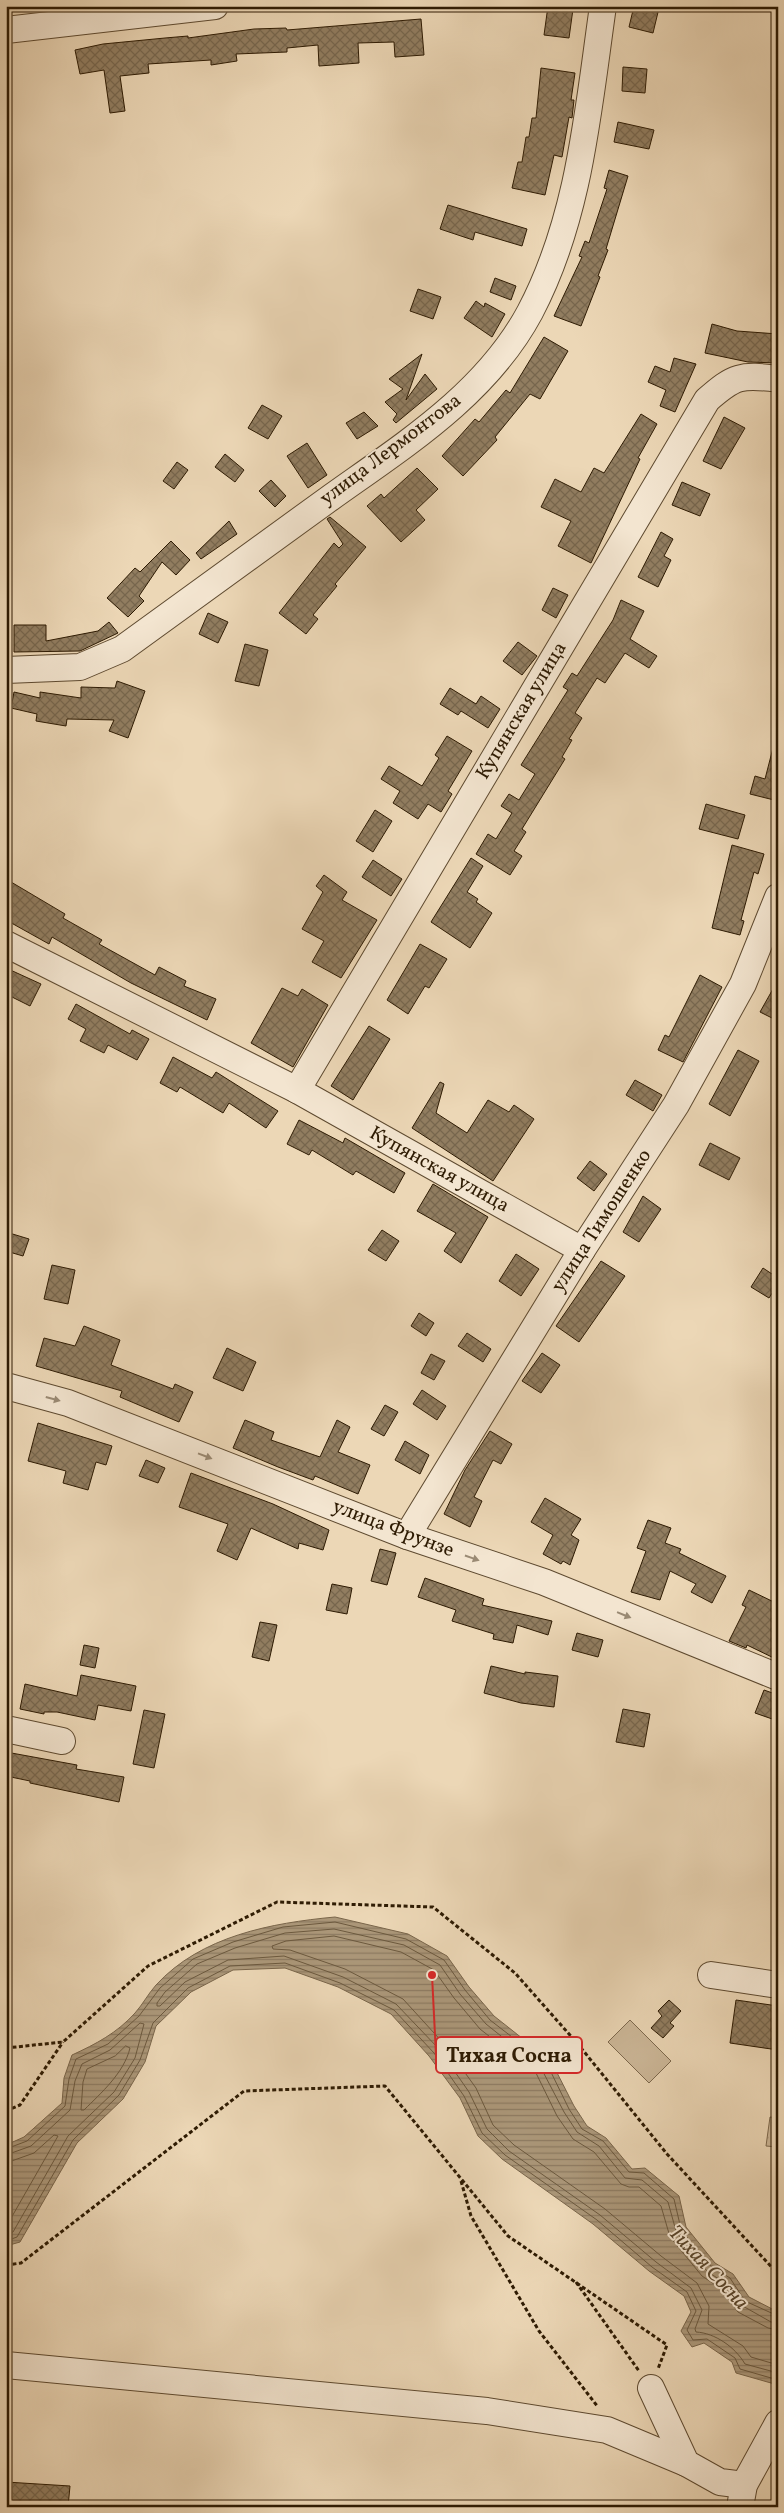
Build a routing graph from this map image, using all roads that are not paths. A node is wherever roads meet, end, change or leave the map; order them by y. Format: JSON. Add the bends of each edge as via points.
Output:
{"nodes":[{"id":1,"x":215,"y":6,"type":"edge"},
{"id":2,"x":603,"y":6,"type":"edge"},
{"id":3,"x":6,"y":30,"type":"edge"},
{"id":4,"x":778,"y":379,"type":"edge"},
{"id":5,"x":6,"y":670,"type":"edge"},
{"id":6,"x":778,"y":897,"type":"edge"},
{"id":7,"x":6,"y":944,"type":"edge"},
{"id":8,"x":297,"y":1090,"type":"junction"},
{"id":9,"x":582,"y":1250,"type":"junction"},
{"id":10,"x":6,"y":1386,"type":"edge"},
{"id":11,"x":408,"y":1536,"type":"junction"},
{"id":12,"x":778,"y":1677,"type":"edge"},
{"id":13,"x":6,"y":1729,"type":"edge"},
{"id":14,"x":62,"y":1741,"type":"dead end"},
{"id":15,"x":711,"y":1975,"type":"dead end"},
{"id":16,"x":778,"y":1985,"type":"edge"},
{"id":17,"x":6,"y":2365,"type":"edge"},
{"id":18,"x":651,"y":2388,"type":"road end"},
{"id":19,"x":776,"y":2426,"type":"edge"},
{"id":20,"x":686,"y":2463,"type":"junction"},
{"id":21,"x":742,"y":2496,"type":"edge"}],
"edges":[{"from":1,"to":3,"type":"street"},
{"from":2,"to":5,"type":"street","name":"улица Лермонтова","via":[[583,146],[567,223],[530,312],[495,365],[442,417],[122,649],[80,667]]},
{"from":4,"to":8,"type":"street","name":"Купянская улица","via":[[753,376],[728,382],[707,400]]},
{"from":6,"to":9,"type":"street","name":"улица Тимошенко","via":[[743,984],[681,1097]]},
{"from":7,"to":8,"type":"street","name":"Купянская улица"},
{"from":8,"to":9,"type":"street","name":"Купянская улица"},
{"from":9,"to":11,"type":"street","name":"улица Тимошенко"},
{"from":10,"to":11,"type":"street","name":"улица Фрунзе","one_way":true,"via":[[68,1403]]},
{"from":11,"to":12,"type":"street","name":"улица Фрунзе","one_way":true,"via":[[544,1582]]},
{"from":13,"to":14,"type":"street"},
{"from":15,"to":16,"type":"street"},
{"from":17,"to":20,"type":"street","via":[[487,2412],[607,2430]]},
{"from":18,"to":20,"type":"street"},
{"from":19,"to":21,"type":"street"},
{"from":20,"to":21,"type":"street"}]}
